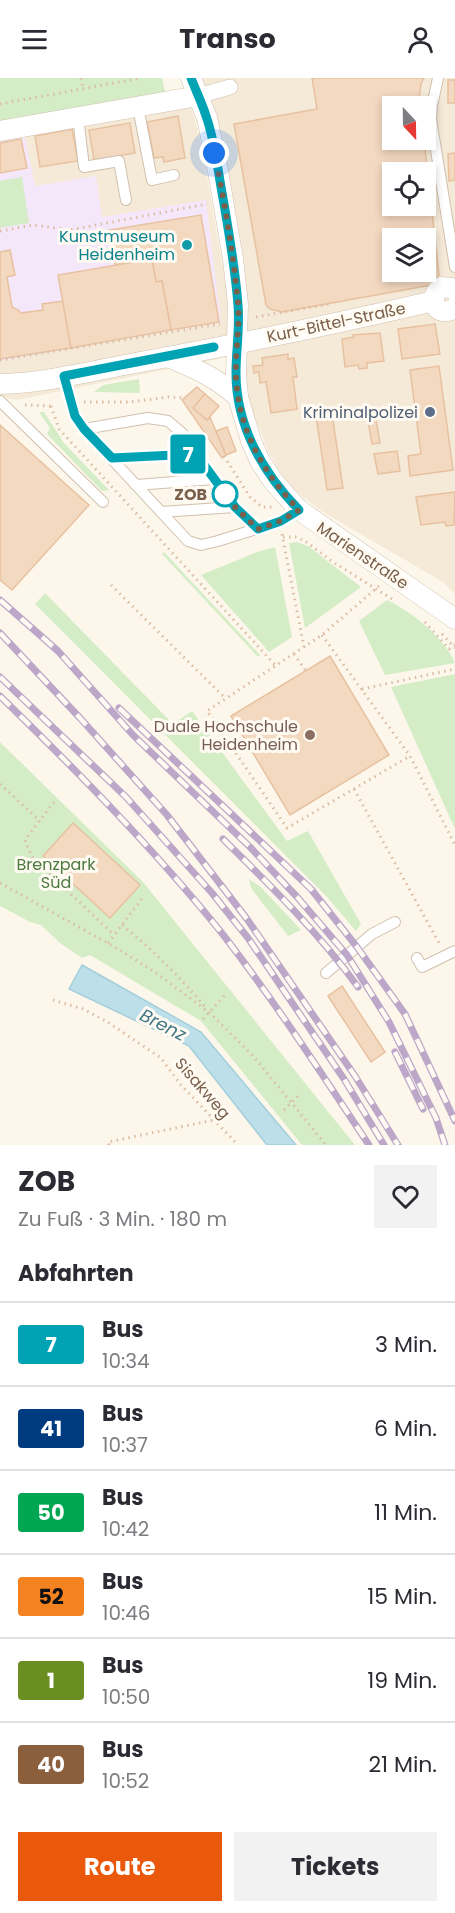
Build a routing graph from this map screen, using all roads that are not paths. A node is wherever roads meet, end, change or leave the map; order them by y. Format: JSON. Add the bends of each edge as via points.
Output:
{"nodes":[{"id":1,"x":191,"y":78,"type":"edge"},
{"id":2,"x":438,"y":78,"type":"edge"},
{"id":3,"x":230,"y":87,"type":"dead end"},
{"id":4,"x":198,"y":96,"type":"junction"},
{"id":5,"x":138,"y":107,"type":"junction"},
{"id":6,"x":78,"y":117,"type":"junction"},
{"id":7,"x":0,"y":131,"type":"edge"},
{"id":8,"x":174,"y":175,"type":"dead end"},
{"id":9,"x":126,"y":200,"type":"dead end"},
{"id":10,"x":455,"y":267,"type":"edge"},
{"id":11,"x":445,"y":287,"type":"edge"},
{"id":12,"x":455,"y":308,"type":"edge"},
{"id":13,"x":238,"y":342,"type":"junction"},
{"id":14,"x":168,"y":357,"type":"junction"},
{"id":15,"x":64,"y":376,"type":"junction"},
{"id":16,"x":0,"y":384,"type":"edge"},
{"id":17,"x":238,"y":397,"type":"junction"},
{"id":18,"x":2,"y":403,"type":"edge"},
{"id":19,"x":84,"y":429,"type":"junction"},
{"id":20,"x":196,"y":454,"type":"junction"},
{"id":21,"x":112,"y":458,"type":"junction"},
{"id":22,"x":214,"y":479,"type":"junction"},
{"id":23,"x":136,"y":484,"type":"junction"},
{"id":24,"x":103,"y":502,"type":"dead end"},
{"id":25,"x":235,"y":507,"type":"junction"},
{"id":26,"x":299,"y":510,"type":"junction"},
{"id":27,"x":161,"y":512,"type":"junction"},
{"id":28,"x":258,"y":529,"type":"junction"},
{"id":29,"x":452,"y":611,"type":"edge"},
{"id":30,"x":395,"y":922,"type":"dead end"},
{"id":31,"x":450,"y":953,"type":"edge"},
{"id":32,"x":417,"y":958,"type":"dead end"},
{"id":33,"x":326,"y":973,"type":"dead end"}],
"edges":[{"from":1,"to":4,"type":"street","name":"Marienstraße"},
{"from":2,"to":10,"type":"lane","via":[[431,119]]},
{"from":3,"to":4,"type":"street"},
{"from":4,"to":5,"type":"street"},
{"from":4,"to":13,"type":"street","name":"Marienstraße","via":[[207,118],[223,201],[238,304]]},
{"from":5,"to":6,"type":"street"},
{"from":5,"to":8,"type":"lane","via":[[152,180]]},
{"from":6,"to":7,"type":"street"},
{"from":6,"to":9,"type":"lane","via":[[84,167],[119,161]]},
{"from":11,"to":12,"type":"street","name":"Kurt-Bittel-Straße","via":[[437,308],[444,312]]},
{"from":11,"to":13,"type":"street","name":"Kurt-Bittel-Straße","via":[[320,327]]},
{"from":13,"to":14,"type":"street","name":"Kurt-Bittel-Straße"},
{"from":13,"to":17,"type":"street","name":"Marienstraße"},
{"from":14,"to":15,"type":"street","name":"Kurt-Bittel-Straße"},
{"from":14,"to":17,"type":"street","via":[[202,371]]},
{"from":15,"to":16,"type":"street","name":"Kurt-Bittel-Straße"},
{"from":15,"to":19,"type":"lane","via":[[75,416]]},
{"from":17,"to":26,"type":"street","name":"Marienstraße","via":[[260,461]]},
{"from":18,"to":24,"type":"lane"},
{"from":19,"to":20,"type":"lane","via":[[148,418],[168,421]]},
{"from":19,"to":21,"type":"lane"},
{"from":20,"to":21,"type":"lane"},
{"from":20,"to":22,"type":"lane"},
{"from":21,"to":23,"type":"lane"},
{"from":22,"to":23,"type":"lane"},
{"from":22,"to":25,"type":"lane"},
{"from":23,"to":27,"type":"lane"},
{"from":25,"to":27,"type":"lane"},
{"from":25,"to":28,"type":"lane"},
{"from":26,"to":28,"type":"lane"},
{"from":26,"to":29,"type":"street","name":"Marienstraße"},
{"from":27,"to":28,"type":"lane","via":[[188,541],[201,545]]},
{"from":30,"to":33,"type":"lane","via":[[372,933]]},
{"from":31,"to":32,"type":"lane","via":[[422,967]]}]}
